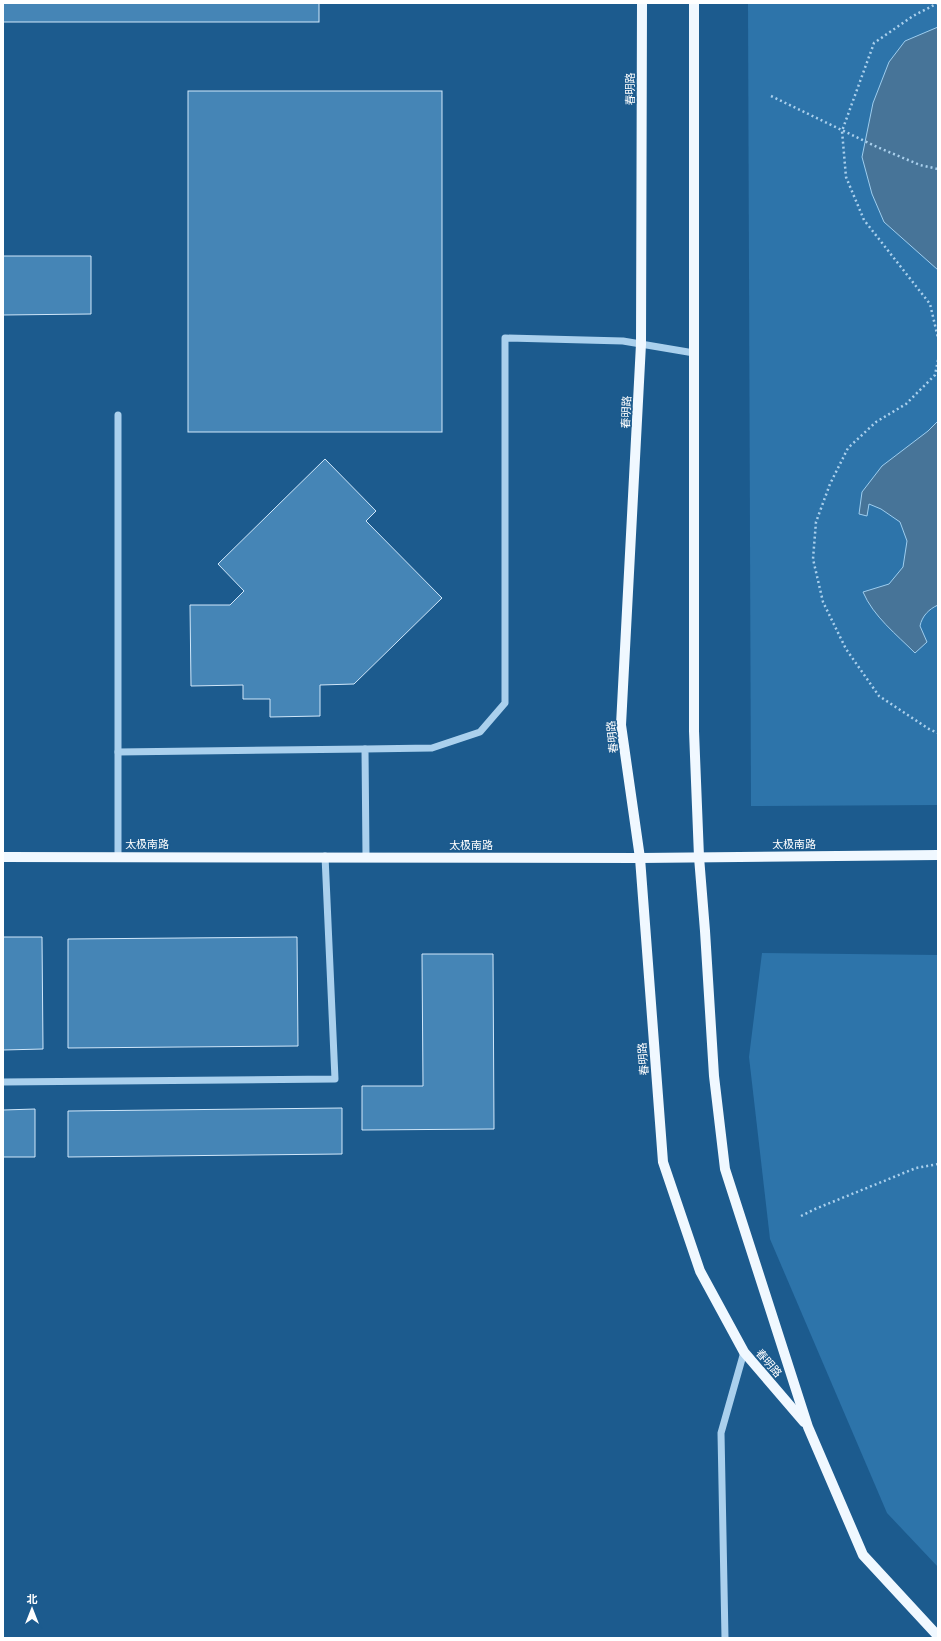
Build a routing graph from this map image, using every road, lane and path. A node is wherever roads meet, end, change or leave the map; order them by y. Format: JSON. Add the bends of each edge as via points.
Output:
{"nodes":[{"id":1,"x":642,"y":3,"type":"edge"},
{"id":2,"x":694,"y":3,"type":"edge"},
{"id":3,"x":938,"y":3,"type":"edge"},
{"id":4,"x":771,"y":96,"type":"dead end"},
{"id":5,"x":842,"y":131,"type":"junction"},
{"id":6,"x":938,"y":168,"type":"edge"},
{"id":7,"x":938,"y":338,"type":"edge"},
{"id":8,"x":641,"y":344,"type":"junction"},
{"id":9,"x":694,"y":353,"type":"junction"},
{"id":10,"x":938,"y":360,"type":"edge"},
{"id":11,"x":118,"y":415,"type":"dead end"},
{"id":12,"x":938,"y":732,"type":"edge"},
{"id":13,"x":365,"y":749,"type":"junction"},
{"id":14,"x":118,"y":752,"type":"junction"},
{"id":15,"x":118,"y":856,"type":"junction"},
{"id":16,"x":325,"y":856,"type":"junction"},
{"id":17,"x":366,"y":856,"type":"junction"},
{"id":18,"x":938,"y":856,"type":"edge"},
{"id":19,"x":3,"y":857,"type":"edge"},
{"id":20,"x":699,"y":857,"type":"junction"},
{"id":21,"x":640,"y":858,"type":"junction"},
{"id":22,"x":3,"y":1082,"type":"edge"},
{"id":23,"x":938,"y":1164,"type":"edge"},
{"id":24,"x":801,"y":1216,"type":"dead end"},
{"id":25,"x":744,"y":1352,"type":"junction"},
{"id":26,"x":808,"y":1427,"type":"junction"},
{"id":27,"x":938,"y":1636,"type":"edge"},
{"id":28,"x":726,"y":1638,"type":"edge"}],
"edges":[{"from":1,"to":8,"type":"main road","name":"春明路"},
{"from":2,"to":9,"type":"main road","name":"春明路"},
{"from":3,"to":5,"type":"path","via":[[913,16],[874,43]]},
{"from":4,"to":5,"type":"path"},
{"from":5,"to":6,"type":"path","via":[[920,165]]},
{"from":5,"to":7,"type":"path","via":[[846,177],[864,220],[930,304]]},
{"from":8,"to":9,"type":"street"},
{"from":8,"to":13,"type":"street","via":[[623,341],[505,338],[505,703],[480,732],[432,748]]},
{"from":8,"to":21,"type":"main road","name":"春明路","via":[[621,725]]},
{"from":9,"to":20,"type":"main road","name":"春明路","via":[[694,731]]},
{"from":10,"to":12,"type":"path","via":[[935,375],[906,404],[876,422],[848,448],[830,484],[816,522],[813,559],[823,602],[846,649],[879,696],[929,729]]},
{"from":11,"to":14,"type":"street"},
{"from":13,"to":14,"type":"street"},
{"from":13,"to":17,"type":"street"},
{"from":14,"to":15,"type":"street"},
{"from":15,"to":16,"type":"main road","name":"太极南路"},
{"from":15,"to":19,"type":"main road","name":"太极南路"},
{"from":16,"to":17,"type":"main road","name":"太极南路"},
{"from":16,"to":22,"type":"street","via":[[335,1080]]},
{"from":17,"to":21,"type":"main road","name":"太极南路"},
{"from":18,"to":20,"type":"main road","name":"太极南路"},
{"from":20,"to":21,"type":"main road","name":"太极南路"},
{"from":20,"to":26,"type":"main road","name":"春明路","via":[[714,1076],[725,1169]]},
{"from":21,"to":25,"type":"main road","name":"春明路","via":[[663,1162],[700,1271]]},
{"from":23,"to":24,"type":"path","via":[[916,1168]]},
{"from":25,"to":26,"type":"main road","name":"春明路"},
{"from":25,"to":28,"type":"street","via":[[721,1433]]},
{"from":26,"to":27,"type":"main road","name":"春明路","via":[[863,1555]]}]}
